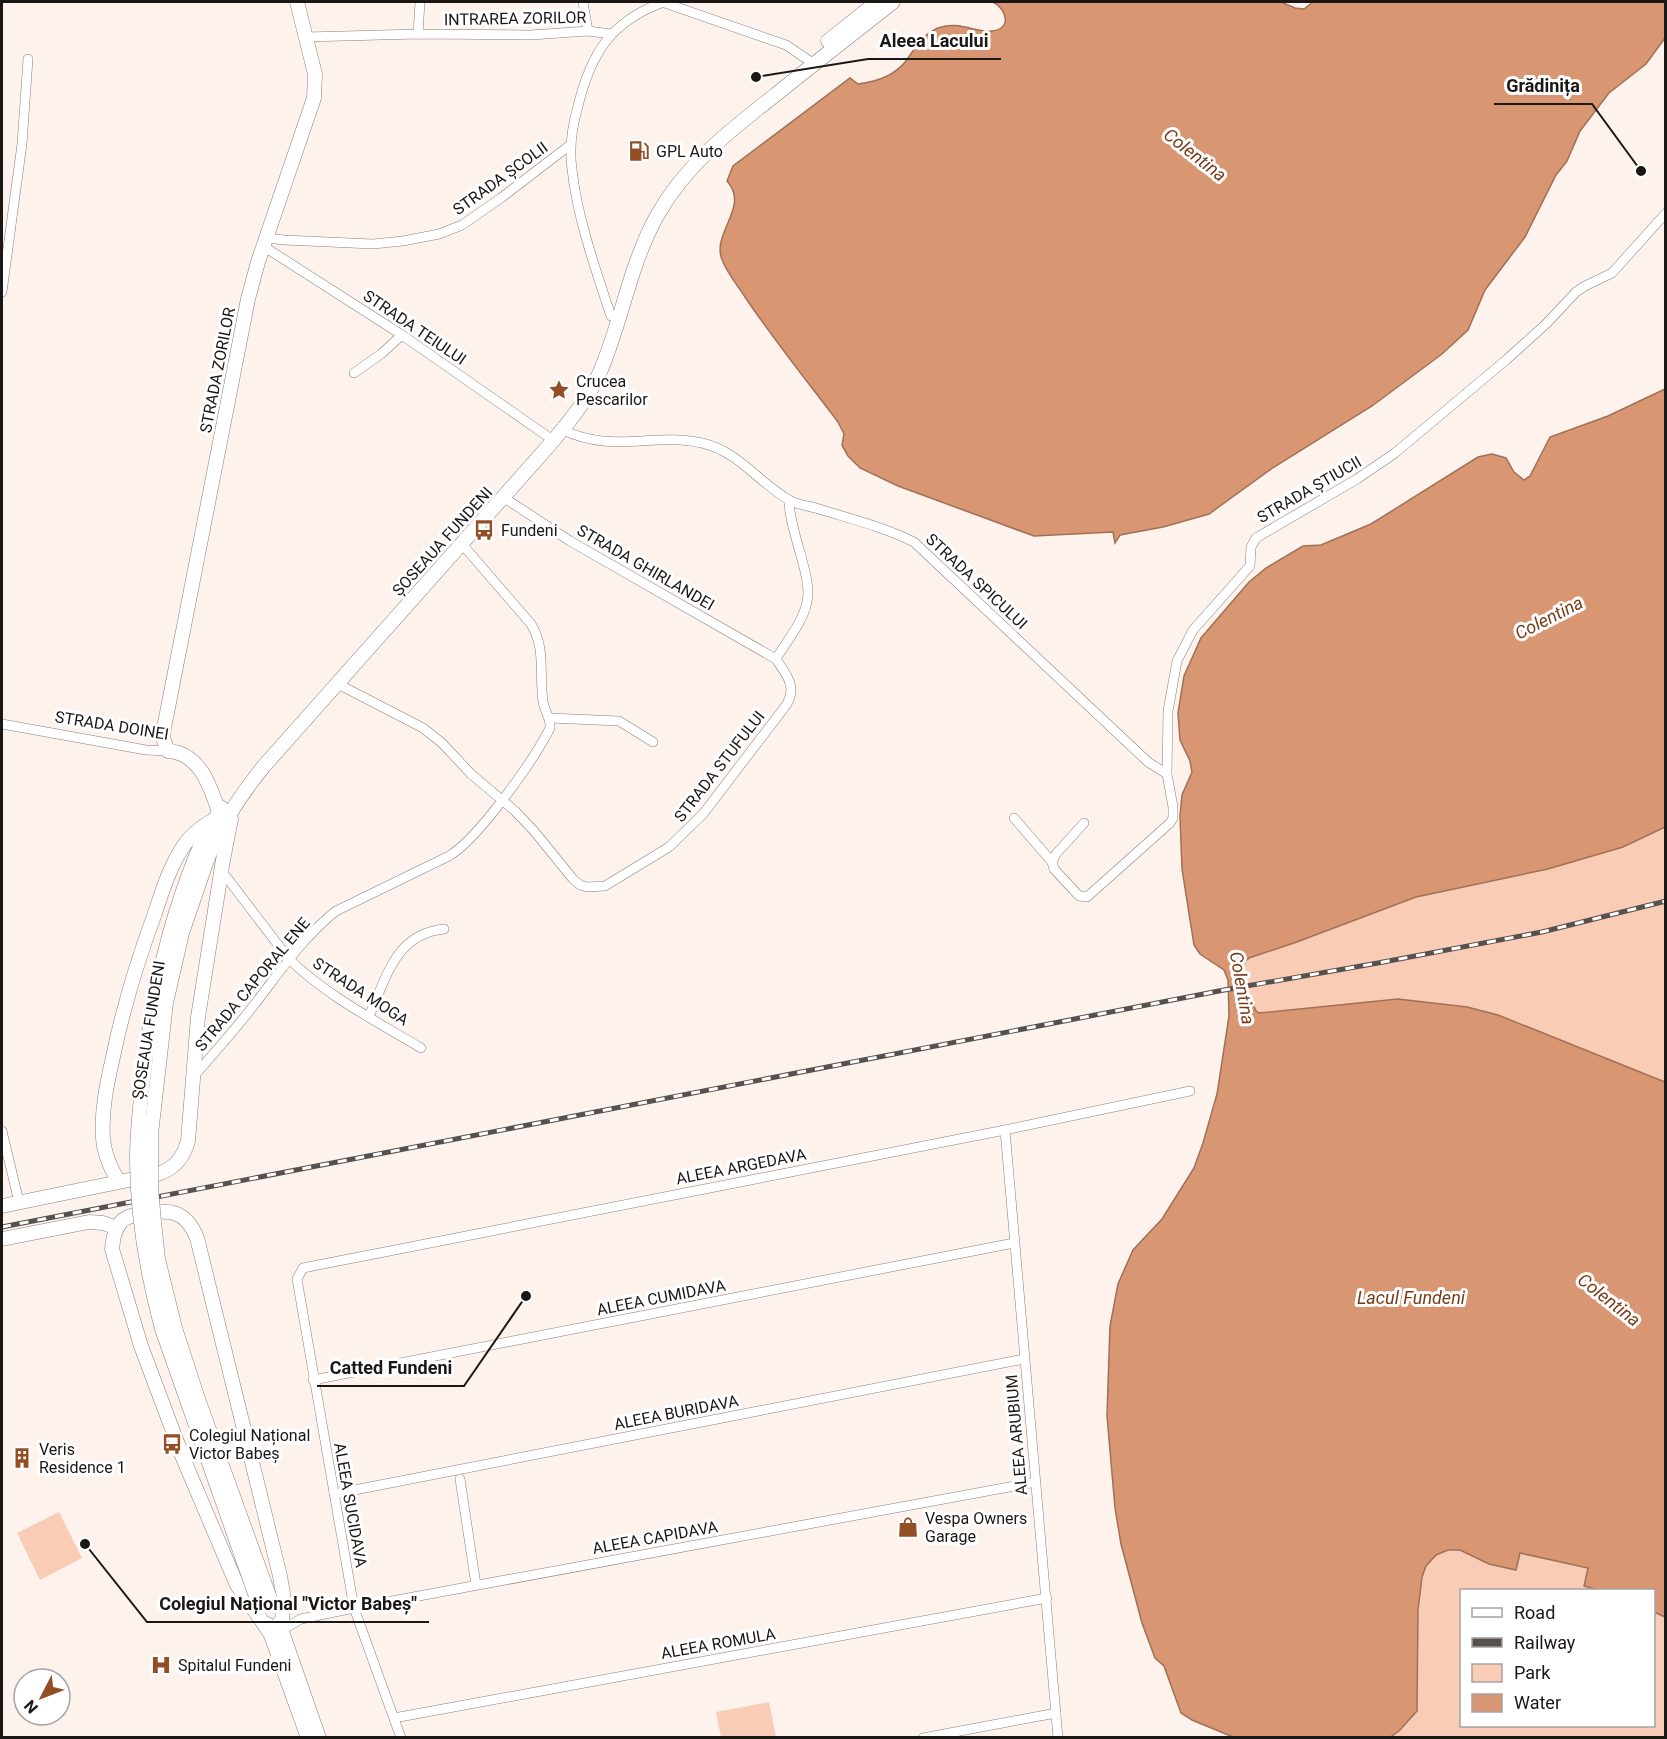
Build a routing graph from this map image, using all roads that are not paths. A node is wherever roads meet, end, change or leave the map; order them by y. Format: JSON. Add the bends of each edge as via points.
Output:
{"nodes":[{"id":1,"x":297,"y":2,"type":"edge"},
{"id":2,"x":420,"y":2,"type":"edge"},
{"id":3,"x":583,"y":2,"type":"edge"},
{"id":4,"x":663,"y":2,"type":"edge"},
{"id":5,"x":877,"y":2,"type":"edge"},
{"id":6,"x":892,"y":2,"type":"edge"},
{"id":7,"x":648,"y":5,"type":"edge"},
{"id":8,"x":588,"y":32,"type":"junction"},
{"id":9,"x":418,"y":34,"type":"junction"},
{"id":10,"x":611,"y":34,"type":"junction"},
{"id":11,"x":306,"y":37,"type":"junction"},
{"id":12,"x":28,"y":59,"type":"dead end"},
{"id":13,"x":810,"y":61,"type":"junction"},
{"id":14,"x":570,"y":145,"type":"junction"},
{"id":15,"x":1665,"y":213,"type":"edge"},
{"id":16,"x":265,"y":242,"type":"junction"},
{"id":17,"x":2,"y":292,"type":"edge"},
{"id":18,"x":611,"y":316,"type":"junction"},
{"id":19,"x":402,"y":335,"type":"junction"},
{"id":20,"x":354,"y":373,"type":"dead end"},
{"id":21,"x":563,"y":430,"type":"junction"},
{"id":22,"x":547,"y":436,"type":"junction"},
{"id":23,"x":503,"y":497,"type":"junction"},
{"id":24,"x":789,"y":500,"type":"junction"},
{"id":25,"x":461,"y":543,"type":"junction"},
{"id":26,"x":776,"y":659,"type":"junction"},
{"id":27,"x":336,"y":683,"type":"junction"},
{"id":28,"x":550,"y":718,"type":"junction"},
{"id":29,"x":2,"y":724,"type":"edge"},
{"id":30,"x":653,"y":742,"type":"dead end"},
{"id":31,"x":168,"y":751,"type":"junction"},
{"id":32,"x":1167,"y":774,"type":"junction"},
{"id":33,"x":502,"y":800,"type":"junction"},
{"id":34,"x":236,"y":803,"type":"junction"},
{"id":35,"x":217,"y":816,"type":"junction"},
{"id":36,"x":1014,"y":818,"type":"dead end"},
{"id":37,"x":1084,"y":823,"type":"dead end"},
{"id":38,"x":201,"y":858,"type":"junction"},
{"id":39,"x":1052,"y":862,"type":"junction"},
{"id":40,"x":221,"y":870,"type":"junction"},
{"id":41,"x":444,"y":929,"type":"dead end"},
{"id":42,"x":289,"y":959,"type":"junction"},
{"id":43,"x":369,"y":1016,"type":"junction"},
{"id":44,"x":421,"y":1048,"type":"dead end"},
{"id":45,"x":192,"y":1078,"type":"junction"},
{"id":46,"x":1190,"y":1091,"type":"dead end"},
{"id":47,"x":1005,"y":1130,"type":"junction"},
{"id":48,"x":2,"y":1131,"type":"edge"},
{"id":49,"x":118,"y":1181,"type":"junction"},
{"id":50,"x":19,"y":1202,"type":"junction"},
{"id":51,"x":2,"y":1206,"type":"edge"},
{"id":52,"x":117,"y":1228,"type":"junction"},
{"id":53,"x":2,"y":1239,"type":"edge"},
{"id":54,"x":1014,"y":1243,"type":"junction"},
{"id":55,"x":300,"y":1272,"type":"joint"},
{"id":56,"x":1024,"y":1359,"type":"junction"},
{"id":57,"x":313,"y":1380,"type":"junction"},
{"id":58,"x":460,"y":1479,"type":"dead end"},
{"id":59,"x":1036,"y":1482,"type":"junction"},
{"id":60,"x":334,"y":1494,"type":"junction"},
{"id":61,"x":476,"y":1585,"type":"junction"},
{"id":62,"x":1047,"y":1598,"type":"junction"},
{"id":63,"x":354,"y":1608,"type":"junction"},
{"id":64,"x":276,"y":1631,"type":"junction"},
{"id":65,"x":1056,"y":1713,"type":"junction"},
{"id":66,"x":394,"y":1718,"type":"junction"},
{"id":67,"x":308,"y":1737,"type":"edge"},
{"id":68,"x":319,"y":1737,"type":"edge"},
{"id":69,"x":401,"y":1737,"type":"edge"},
{"id":70,"x":923,"y":1737,"type":"edge"},
{"id":71,"x":1059,"y":1737,"type":"edge"}],
"edges":[{"from":1,"to":11,"type":"main road","name":"STRADA ZORILOR"},
{"from":2,"to":9,"type":"street","name":"INTRAREA ZORILOR"},
{"from":3,"to":8,"type":"street"},
{"from":4,"to":7,"type":"street"},
{"from":4,"to":13,"type":"street","via":[[786,45]]},
{"from":5,"to":13,"type":"main road","name":"ȘOSEAUA FUNDENI"},
{"from":6,"to":13,"type":"main road","name":"ȘOSEAUA FUNDENI"},
{"from":7,"to":10,"type":"street"},
{"from":8,"to":9,"type":"street","name":"INTRAREA ZORILOR"},
{"from":8,"to":10,"type":"street","name":"INTRAREA ZORILOR"},
{"from":9,"to":11,"type":"street","name":"INTRAREA ZORILOR"},
{"from":10,"to":14,"type":"street","via":[[587,74]]},
{"from":11,"to":16,"type":"main road","name":"STRADA ZORILOR","via":[[315,74],[314,98]]},
{"from":12,"to":17,"type":"street","via":[[22,144]]},
{"from":13,"to":18,"type":"main road","name":"ȘOSEAUA FUNDENI","via":[[711,137],[672,179],[639,235]]},
{"from":13,"to":21,"type":"main road","name":"ȘOSEAUA FUNDENI","via":[[710,149],[669,196],[645,238],[599,372]]},
{"from":14,"to":16,"type":"street","name":"STRADA ȘCOLII","via":[[462,225],[439,234],[373,244]]},
{"from":14,"to":18,"type":"street","via":[[575,190]]},
{"from":15,"to":32,"type":"street","name":"STRADA ȘTIUCII","via":[[1612,273],[1576,292],[1506,360],[1395,453],[1256,537],[1250,566],[1192,630],[1177,661],[1168,711]]},
{"from":16,"to":19,"type":"street","name":"STRADA TEIULUI"},
{"from":16,"to":31,"type":"main road","name":"STRADA ZORILOR","via":[[244,317],[164,728]]},
{"from":18,"to":22,"type":"main road","name":"ȘOSEAUA FUNDENI","via":[[588,380]]},
{"from":19,"to":20,"type":"street"},
{"from":19,"to":22,"type":"street","name":"STRADA TEIULUI"},
{"from":21,"to":23,"type":"main road","name":"ȘOSEAUA FUNDENI"},
{"from":21,"to":24,"type":"street","name":"STRADA SPICULUI","via":[[606,442],[703,443],[738,459]]},
{"from":22,"to":35,"type":"main road","name":"ȘOSEAUA FUNDENI","via":[[277,739]]},
{"from":23,"to":25,"type":"main road","name":"ȘOSEAUA FUNDENI"},
{"from":23,"to":26,"type":"street","name":"STRADA GHIRLANDEI","via":[[570,541]]},
{"from":24,"to":26,"type":"street","via":[[808,596],[803,613]]},
{"from":24,"to":32,"type":"street","name":"STRADA SPICULUI","via":[[914,542],[1148,762]]},
{"from":25,"to":27,"type":"main road","name":"ȘOSEAUA FUNDENI"},
{"from":25,"to":28,"type":"street","via":[[537,634],[543,703]]},
{"from":26,"to":33,"type":"street","name":"STRADA STUFULUI","via":[[791,682],[787,704],[686,833],[612,882],[595,888],[580,885]]},
{"from":27,"to":33,"type":"street","via":[[423,728]]},
{"from":27,"to":34,"type":"main road","name":"ȘOSEAUA FUNDENI"},
{"from":28,"to":30,"type":"street","via":[[620,721]]},
{"from":28,"to":33,"type":"street","name":"STRADA CAPORAL ENE","via":[[545,737]]},
{"from":29,"to":31,"type":"street","name":"STRADA DOINEI"},
{"from":31,"to":35,"type":"main road","name":"STRADA DOINEI","via":[[186,754],[196,764],[204,775]]},
{"from":32,"to":39,"type":"street","name":"STRADA ȘTIUCII","via":[[1173,807],[1170,823],[1087,897],[1078,896]]},
{"from":33,"to":42,"type":"street","name":"STRADA CAPORAL ENE","via":[[457,851],[336,911]]},
{"from":34,"to":38,"type":"main road","name":"ȘOSEAUA FUNDENI"},
{"from":34,"to":40,"type":"main road"},
{"from":35,"to":38,"type":"main road","name":"ȘOSEAUA FUNDENI"},
{"from":35,"to":49,"type":"main road","name":"ȘOSEAUA FUNDENI","via":[[194,833],[176,858],[135,970],[119,1028],[103,1125],[104,1150]]},
{"from":36,"to":39,"type":"street"},
{"from":37,"to":39,"type":"street"},
{"from":38,"to":64,"type":"main road","name":"ȘOSEAUA FUNDENI","bridge":true,"via":[[166,1003],[151,1134],[154,1222],[177,1337]]},
{"from":40,"to":42,"type":"street","name":"STRADA MOGA"},
{"from":40,"to":45,"type":"main road"},
{"from":41,"to":43,"type":"street","via":[[422,934],[402,948]]},
{"from":42,"to":43,"type":"street","name":"STRADA MOGA","via":[[320,986]]},
{"from":42,"to":45,"type":"street","name":"STRADA CAPORAL ENE"},
{"from":43,"to":44,"type":"street","name":"STRADA MOGA"},
{"from":45,"to":49,"type":"main road","via":[[188,1141],[179,1161],[166,1171]]},
{"from":46,"to":47,"type":"street","name":"ALEEA ARGEDAVA"},
{"from":47,"to":54,"type":"street","name":"ALEEA ARUBIUM"},
{"from":47,"to":55,"type":"street","name":"ALEEA ARGEDAVA","via":[[307,1266]]},
{"from":48,"to":50,"type":"street"},
{"from":49,"to":50,"type":"main road"},
{"from":50,"to":51,"type":"main road"},
{"from":52,"to":53,"type":"main road","via":[[89,1222]]},
{"from":52,"to":64,"type":"main road","name":"ȘOSEAUA FUNDENI","via":[[113,1238],[114,1259],[157,1392],[223,1556],[242,1593]]},
{"from":52,"to":64,"type":"main road","name":"ȘOSEAUA FUNDENI","via":[[134,1215],[171,1211],[187,1220],[197,1238],[280,1576],[283,1594]]},
{"from":54,"to":56,"type":"street","name":"ALEEA ARUBIUM"},
{"from":54,"to":57,"type":"street","name":"ALEEA CUMIDAVA"},
{"from":55,"to":57,"type":"street","name":"ALEEA SUCIDAVA","via":[[297,1279]]},
{"from":56,"to":59,"type":"street","name":"ALEEA ARUBIUM"},
{"from":56,"to":60,"type":"street","name":"ALEEA BURIDAVA"},
{"from":57,"to":60,"type":"street","name":"ALEEA SUCIDAVA"},
{"from":58,"to":61,"type":"street"},
{"from":59,"to":61,"type":"street","name":"ALEEA CAPIDAVA"},
{"from":59,"to":62,"type":"street","name":"ALEEA ARUBIUM"},
{"from":60,"to":63,"type":"street","name":"ALEEA SUCIDAVA"},
{"from":61,"to":63,"type":"street","name":"ALEEA CAPIDAVA"},
{"from":62,"to":65,"type":"street","name":"ALEEA ARUBIUM"},
{"from":62,"to":66,"type":"street","name":"ALEEA ROMULA"},
{"from":63,"to":64,"type":"street","name":"ALEEA CAPIDAVA","via":[[301,1619]]},
{"from":63,"to":66,"type":"street","name":"ALEEA SUCIDAVA"},
{"from":64,"to":67,"type":"main road","name":"ȘOSEAUA FUNDENI"},
{"from":64,"to":68,"type":"main road","name":"ȘOSEAUA FUNDENI"},
{"from":65,"to":70,"type":"street"},
{"from":65,"to":71,"type":"street","name":"ALEEA ARUBIUM"},
{"from":66,"to":69,"type":"street","name":"ALEEA SUCIDAVA"}]}
